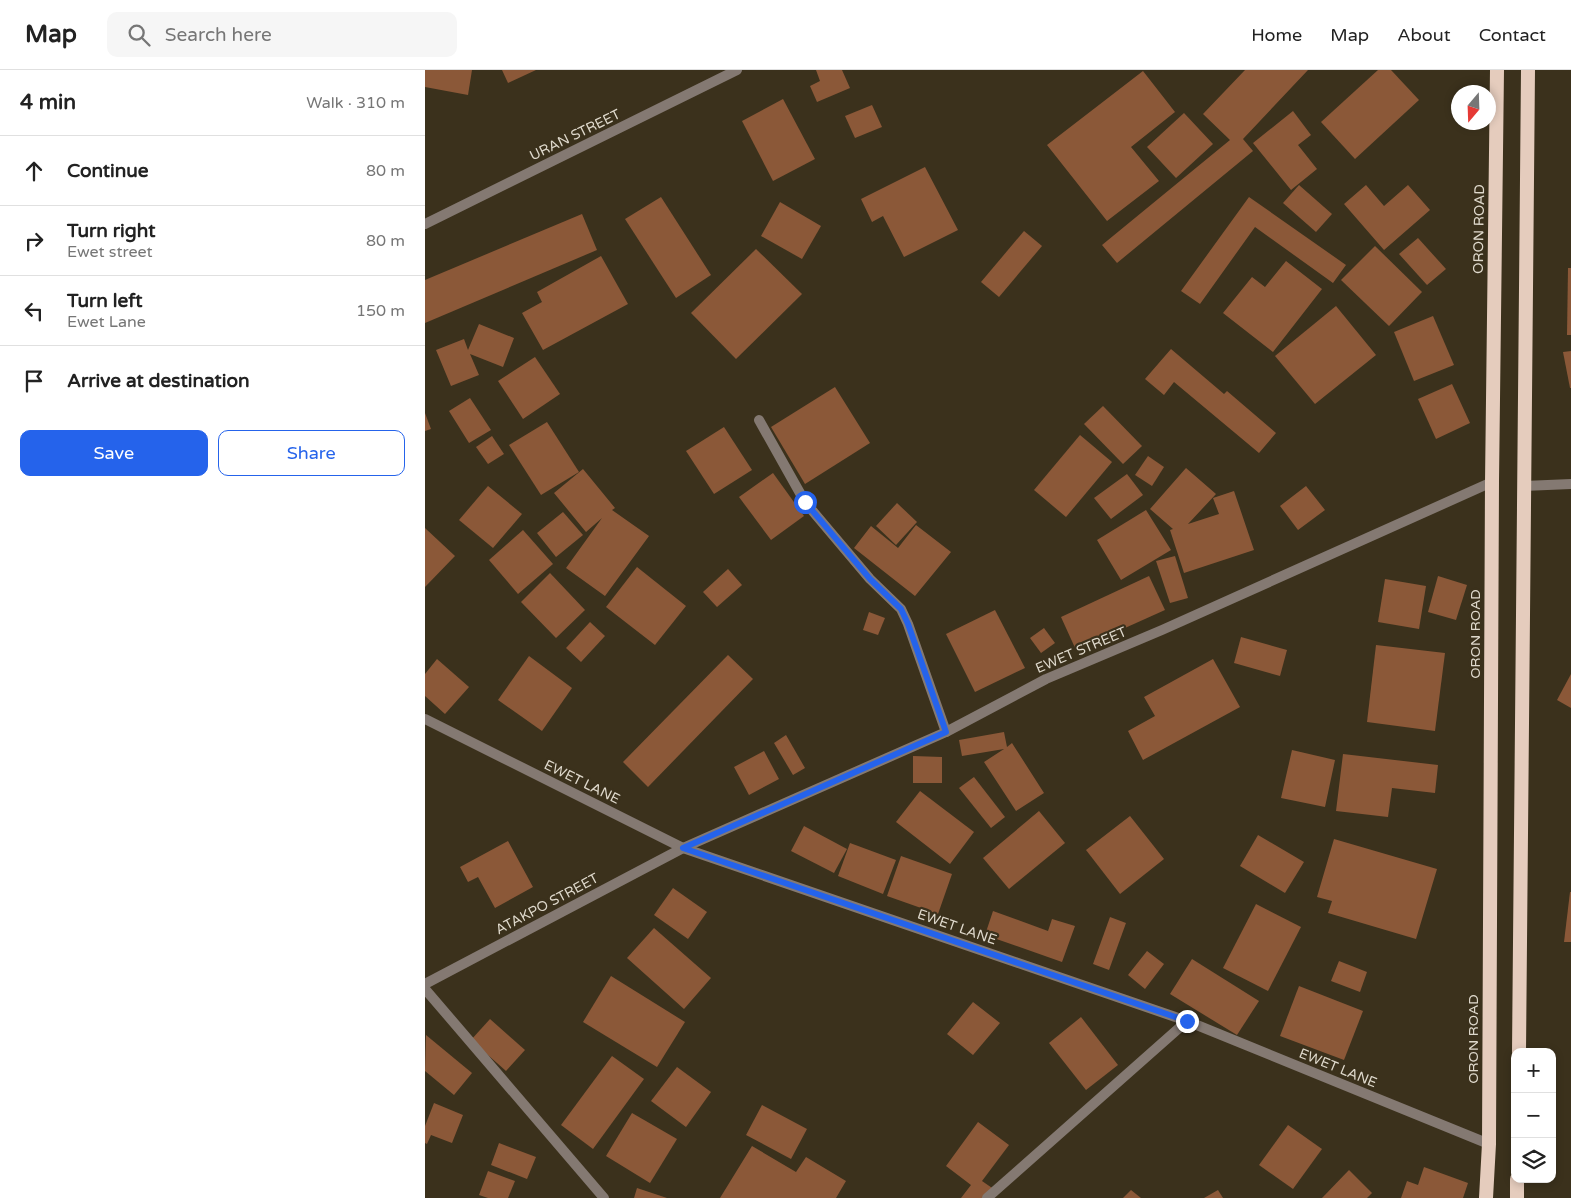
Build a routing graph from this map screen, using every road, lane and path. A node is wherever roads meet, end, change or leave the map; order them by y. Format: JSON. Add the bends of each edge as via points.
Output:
{"nodes":[{"id":1,"x":737,"y":70,"type":"edge"},
{"id":2,"x":1497,"y":70,"type":"edge"},
{"id":3,"x":1528,"y":70,"type":"edge"},
{"id":4,"x":425,"y":224,"type":"edge"},
{"id":5,"x":759,"y":420,"type":"dead end"},
{"id":6,"x":1491,"y":482,"type":"junction"},
{"id":7,"x":1571,"y":484,"type":"edge"},
{"id":8,"x":1523,"y":486,"type":"junction"},
{"id":9,"x":425,"y":719,"type":"edge"},
{"id":10,"x":946,"y":732,"type":"junction"},
{"id":11,"x":683,"y":848,"type":"junction"},
{"id":12,"x":425,"y":984,"type":"edge"},
{"id":13,"x":425,"y":989,"type":"edge"},
{"id":14,"x":1187,"y":1021,"type":"junction"},
{"id":15,"x":1519,"y":1048,"type":"edge"},
{"id":16,"x":1489,"y":1144,"type":"junction"},
{"id":17,"x":1517,"y":1183,"type":"edge"},
{"id":18,"x":604,"y":1198,"type":"edge"},
{"id":19,"x":987,"y":1198,"type":"edge"},
{"id":20,"x":1486,"y":1198,"type":"edge"},
{"id":21,"x":1517,"y":1198,"type":"edge"}],
"edges":[{"from":1,"to":4,"type":"street","name":"URAN STREET"},
{"from":2,"to":6,"type":"highway","name":"ORON ROAD"},
{"from":3,"to":8,"type":"highway"},
{"from":5,"to":10,"type":"street","via":[[805,502],[870,579],[901,609]]},
{"from":6,"to":10,"type":"street","name":"EWET STREET","via":[[1046,679]]},
{"from":6,"to":16,"type":"highway","name":"ORON ROAD"},
{"from":7,"to":8,"type":"street"},
{"from":8,"to":15,"type":"highway"},
{"from":9,"to":11,"type":"street","name":"EWET LANE"},
{"from":10,"to":11,"type":"street","name":"EWET STREET"},
{"from":11,"to":12,"type":"street","name":"ATAKPO STREET"},
{"from":11,"to":14,"type":"street","name":"EWET LANE"},
{"from":13,"to":18,"type":"street"},
{"from":14,"to":16,"type":"street","name":"EWET LANE"},
{"from":14,"to":19,"type":"street"},
{"from":16,"to":20,"type":"highway","name":"ORON ROAD"},
{"from":17,"to":21,"type":"highway"}]}
